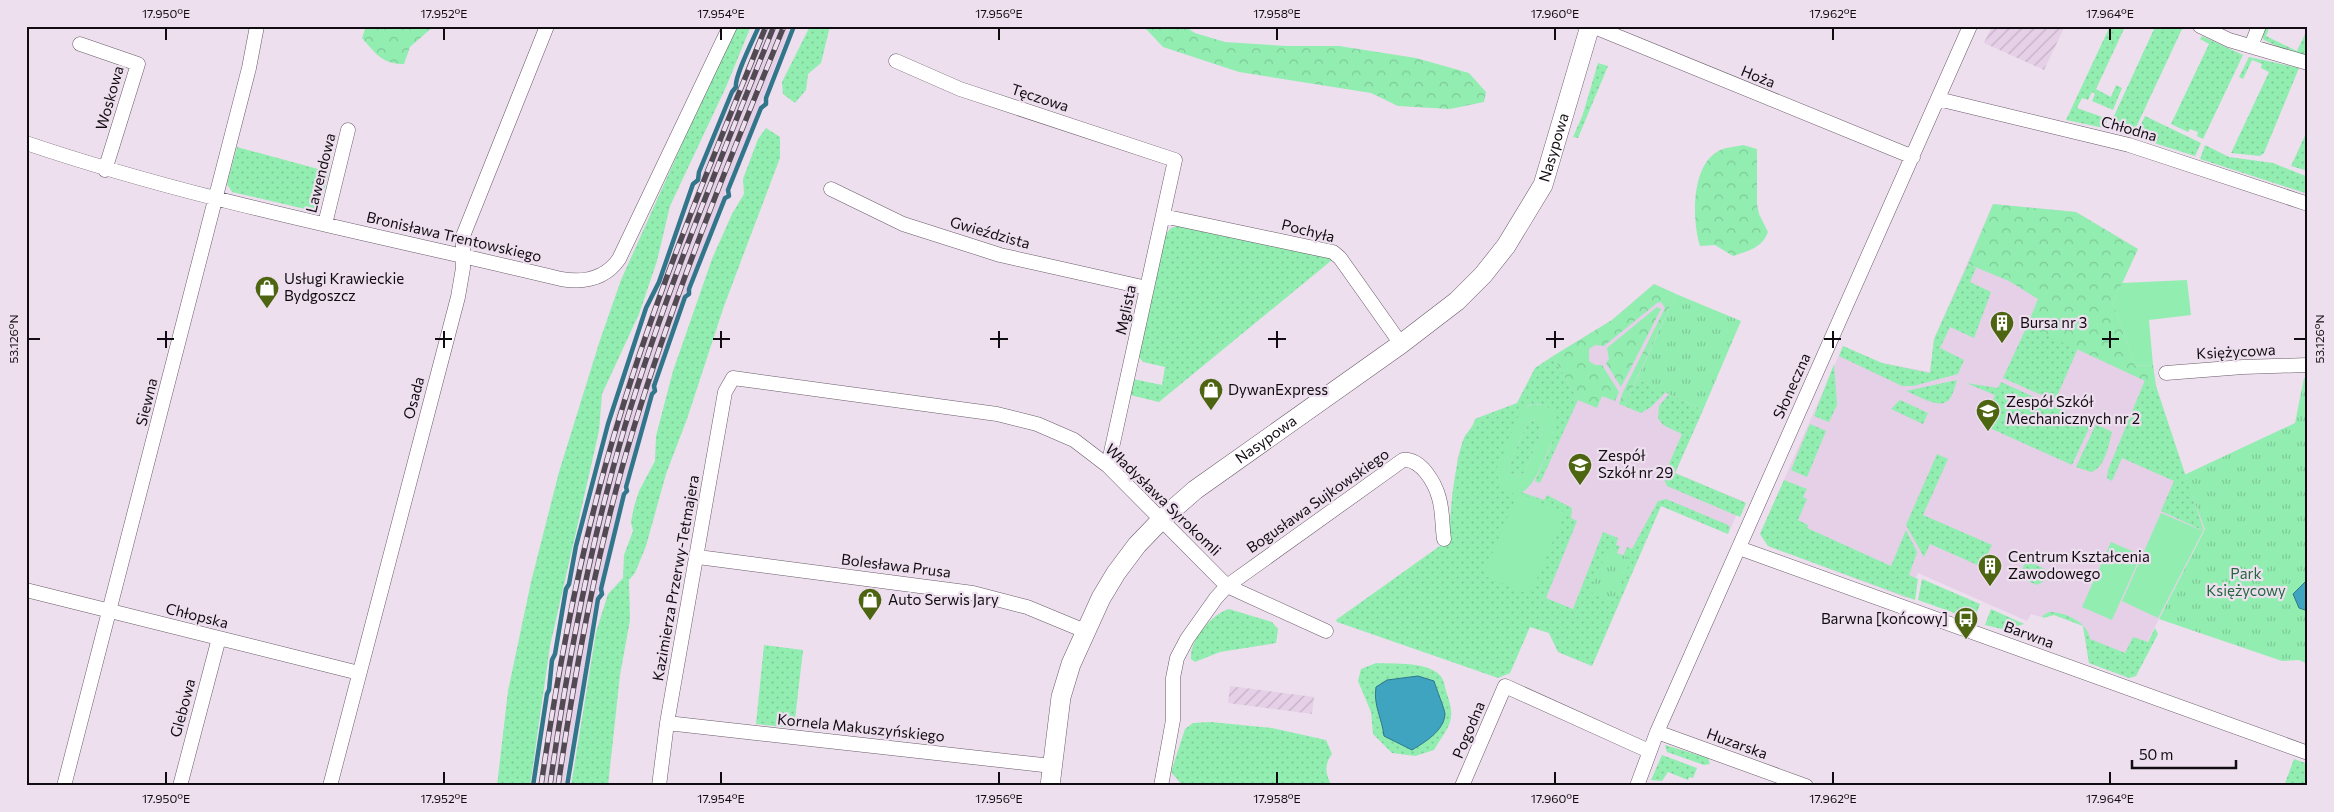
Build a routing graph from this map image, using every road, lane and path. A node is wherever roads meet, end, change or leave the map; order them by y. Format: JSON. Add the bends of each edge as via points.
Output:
{"nodes":[{"id":1,"x":258,"y":26,"type":"edge"},
{"id":2,"x":547,"y":26,"type":"edge"},
{"id":3,"x":730,"y":26,"type":"edge"},
{"id":4,"x":1591,"y":26,"type":"edge"},
{"id":5,"x":1970,"y":26,"type":"edge"},
{"id":6,"x":2200,"y":26,"type":"edge"},
{"id":7,"x":2259,"y":26,"type":"edge"},
{"id":8,"x":80,"y":44,"type":"dead end"},
{"id":9,"x":2251,"y":46,"type":"junction"},
{"id":10,"x":896,"y":61,"type":"dead end"},
{"id":11,"x":2308,"y":63,"type":"edge"},
{"id":12,"x":1938,"y":99,"type":"junction"},
{"id":13,"x":348,"y":130,"type":"dead end"},
{"id":14,"x":26,"y":143,"type":"edge"},
{"id":15,"x":1913,"y":157,"type":"junction"},
{"id":16,"x":1175,"y":160,"type":"joint"},
{"id":17,"x":105,"y":170,"type":"junction"},
{"id":18,"x":831,"y":189,"type":"dead end"},
{"id":19,"x":216,"y":197,"type":"junction"},
{"id":20,"x":2308,"y":204,"type":"edge"},
{"id":21,"x":1163,"y":216,"type":"junction"},
{"id":22,"x":325,"y":224,"type":"junction"},
{"id":23,"x":463,"y":256,"type":"junction"},
{"id":24,"x":1147,"y":288,"type":"junction"},
{"id":25,"x":1401,"y":344,"type":"junction"},
{"id":26,"x":2308,"y":365,"type":"edge"},
{"id":27,"x":2166,"y":373,"type":"dead end"},
{"id":28,"x":733,"y":378,"type":"joint"},
{"id":29,"x":1108,"y":466,"type":"junction"},
{"id":30,"x":1162,"y":519,"type":"junction"},
{"id":31,"x":1444,"y":539,"type":"dead end"},
{"id":32,"x":1739,"y":548,"type":"junction"},
{"id":33,"x":698,"y":557,"type":"junction"},
{"id":34,"x":1226,"y":586,"type":"junction"},
{"id":35,"x":26,"y":590,"type":"edge"},
{"id":36,"x":110,"y":610,"type":"junction"},
{"id":37,"x":1085,"y":631,"type":"junction"},
{"id":38,"x":1326,"y":631,"type":"dead end"},
{"id":39,"x":219,"y":638,"type":"junction"},
{"id":40,"x":360,"y":673,"type":"junction"},
{"id":41,"x":667,"y":723,"type":"junction"},
{"id":42,"x":1657,"y":732,"type":"junction"},
{"id":43,"x":1649,"y":751,"type":"junction"},
{"id":44,"x":2308,"y":753,"type":"edge"},
{"id":45,"x":1052,"y":766,"type":"junction"},
{"id":46,"x":64,"y":786,"type":"edge"},
{"id":47,"x":180,"y":786,"type":"edge"},
{"id":48,"x":330,"y":786,"type":"edge"},
{"id":49,"x":659,"y":786,"type":"edge"},
{"id":50,"x":1050,"y":786,"type":"edge"},
{"id":51,"x":1161,"y":786,"type":"edge"},
{"id":52,"x":1462,"y":786,"type":"edge"},
{"id":53,"x":1636,"y":786,"type":"edge"},
{"id":54,"x":1806,"y":786,"type":"edge"}],
"edges":[{"from":1,"to":19,"type":"street","name":"Siewna"},
{"from":2,"to":23,"type":"street","name":"Osada","via":[[463,236]]},
{"from":3,"to":23,"type":"street","name":"Bronisława Trentowskiego","via":[[626,247],[609,271],[588,280],[567,280]]},
{"from":4,"to":15,"type":"street","name":"Hoża"},
{"from":4,"to":25,"type":"street","name":"Nasypowa","via":[[1543,185],[1524,219],[1489,268],[1457,302]]},
{"from":5,"to":12,"type":"street","name":"Słoneczna"},
{"from":6,"to":9,"type":"street"},
{"from":7,"to":9,"type":"street"},
{"from":8,"to":17,"type":"street","name":"Woskowa","via":[[138,64]]},
{"from":9,"to":11,"type":"street"},
{"from":10,"to":16,"type":"street","name":"Tęczowa","via":[[960,90]]},
{"from":12,"to":15,"type":"street","name":"Słoneczna"},
{"from":12,"to":20,"type":"street","name":"Chłodna","via":[[2129,145]]},
{"from":13,"to":22,"type":"street","name":"Lawendowa"},
{"from":14,"to":17,"type":"street","name":"Bronisława Trentowskiego"},
{"from":15,"to":32,"type":"street","name":"Słoneczna"},
{"from":16,"to":21,"type":"street","name":"Mglista"},
{"from":17,"to":19,"type":"street","name":"Bronisława Trentowskiego"},
{"from":18,"to":24,"type":"street","name":"Gwieździsta","via":[[903,224],[1000,255]]},
{"from":19,"to":22,"type":"street","name":"Bronisława Trentowskiego"},
{"from":19,"to":36,"type":"street","name":"Siewna"},
{"from":21,"to":24,"type":"street","name":"Mglista"},
{"from":21,"to":25,"type":"street","name":"Pochyła","via":[[1332,252],[1340,258]]},
{"from":22,"to":23,"type":"street","name":"Bronisława Trentowskiego"},
{"from":23,"to":40,"type":"street","name":"Osada","via":[[456,304]]},
{"from":24,"to":29,"type":"street","name":"Mglista"},
{"from":25,"to":30,"type":"street","name":"Nasypowa","via":[[1195,490]]},
{"from":26,"to":27,"type":"street","name":"Księżycowa"},
{"from":28,"to":29,"type":"street","name":"Władysława Syrokomli","via":[[997,414],[1036,424],[1074,440]]},
{"from":28,"to":33,"type":"street","name":"Kazimierza Przerwy-Tetmajera","via":[[725,392]]},
{"from":29,"to":30,"type":"street","name":"Władysława Syrokomli"},
{"from":30,"to":34,"type":"street","name":"Władysława Syrokomli"},
{"from":30,"to":37,"type":"street","name":"Nasypowa","via":[[1116,573]]},
{"from":31,"to":34,"type":"street","name":"Bogusława Sujkowskiego","via":[[1436,490],[1420,465],[1403,460]]},
{"from":32,"to":42,"type":"street","name":"Słoneczna"},
{"from":32,"to":44,"type":"street","name":"Barwna"},
{"from":33,"to":37,"type":"street","name":"Bolesława Prusa","via":[[973,593],[1027,607]]},
{"from":33,"to":41,"type":"street","name":"Kazimierza Przerwy-Tetmajera"},
{"from":34,"to":38,"type":"street","name":"Władysława Syrokomli"},
{"from":34,"to":51,"type":"street","name":"Bogusława Sujkowskiego","via":[[1195,627],[1177,658],[1172,720]]},
{"from":35,"to":36,"type":"street","name":"Chłopska"},
{"from":36,"to":39,"type":"street","name":"Chłopska"},
{"from":36,"to":46,"type":"street","name":"Siewna"},
{"from":37,"to":45,"type":"street","name":"Nasypowa","via":[[1061,697]]},
{"from":39,"to":40,"type":"street","name":"Chłopska"},
{"from":39,"to":47,"type":"street","name":"Glebowa"},
{"from":40,"to":48,"type":"street","name":"Osada"},
{"from":41,"to":45,"type":"street","name":"Kornela Makuszyńskiego"},
{"from":41,"to":49,"type":"street","name":"Kazimierza Przerwy-Tetmajera"},
{"from":42,"to":43,"type":"street","name":"Słoneczna"},
{"from":42,"to":54,"type":"street","name":"Huzarska"},
{"from":43,"to":52,"type":"street","name":"Pogodna","via":[[1505,686]]},
{"from":43,"to":53,"type":"street","name":"Słoneczna"},
{"from":45,"to":50,"type":"street","name":"Nasypowa"}]}
